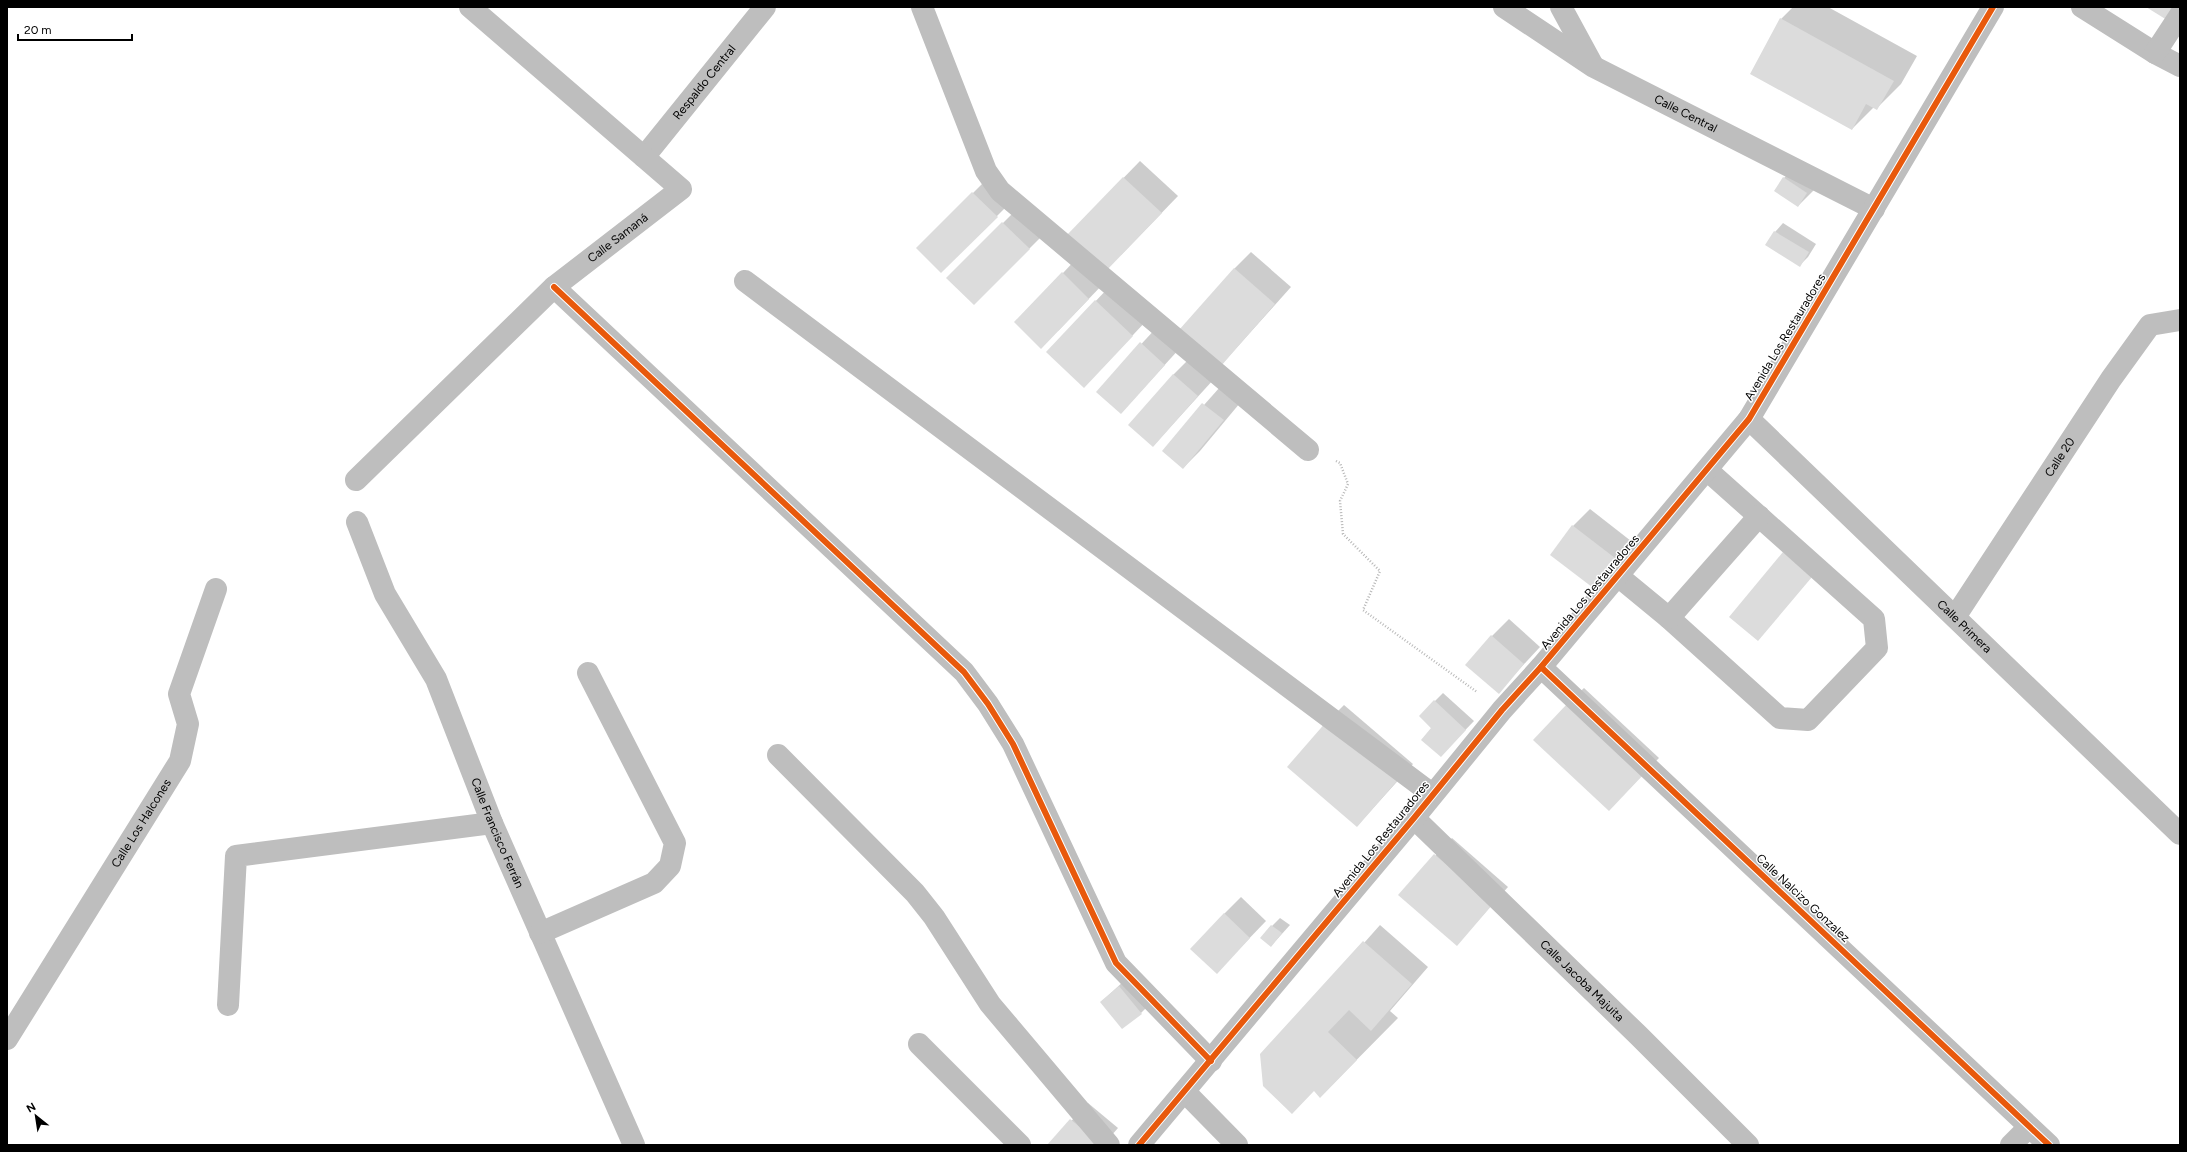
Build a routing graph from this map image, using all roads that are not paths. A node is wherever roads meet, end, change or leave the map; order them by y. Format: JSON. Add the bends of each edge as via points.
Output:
{"nodes":[{"id":1,"x":470,"y":7,"type":"edge"},
{"id":2,"x":765,"y":7,"type":"edge"},
{"id":3,"x":922,"y":7,"type":"edge"},
{"id":4,"x":1504,"y":7,"type":"edge"},
{"id":5,"x":1561,"y":7,"type":"edge"},
{"id":6,"x":1993,"y":7,"type":"edge"},
{"id":7,"x":2082,"y":7,"type":"edge"},
{"id":8,"x":2180,"y":15,"type":"edge"},
{"id":9,"x":2155,"y":53,"type":"junction"},
{"id":10,"x":2180,"y":66,"type":"edge"},
{"id":11,"x":1594,"y":67,"type":"junction"},
{"id":12,"x":644,"y":157,"type":"junction"},
{"id":13,"x":1874,"y":209,"type":"junction"},
{"id":14,"x":745,"y":281,"type":"dead end"},
{"id":15,"x":554,"y":287,"type":"junction"},
{"id":16,"x":2180,"y":320,"type":"edge"},
{"id":17,"x":1749,"y":419,"type":"junction"},
{"id":18,"x":1308,"y":450,"type":"road end"},
{"id":19,"x":1707,"y":470,"type":"junction"},
{"id":20,"x":356,"y":480,"type":"dead end"},
{"id":21,"x":1759,"y":516,"type":"junction"},
{"id":22,"x":357,"y":522,"type":"dead end"},
{"id":23,"x":1618,"y":576,"type":"junction"},
{"id":24,"x":216,"y":589,"type":"dead end"},
{"id":25,"x":1954,"y":617,"type":"junction"},
{"id":26,"x":1669,"y":618,"type":"junction"},
{"id":27,"x":1541,"y":667,"type":"junction"},
{"id":28,"x":588,"y":672,"type":"dead end"},
{"id":29,"x":778,"y":755,"type":"dead end"},
{"id":30,"x":1432,"y":794,"type":"junction"},
{"id":31,"x":1414,"y":818,"type":"junction"},
{"id":32,"x":492,"y":823,"type":"junction"},
{"id":33,"x":2180,"y":834,"type":"edge"},
{"id":34,"x":540,"y":933,"type":"junction"},
{"id":35,"x":228,"y":1005,"type":"dead end"},
{"id":36,"x":7,"y":1039,"type":"edge"},
{"id":37,"x":919,"y":1044,"type":"dead end"},
{"id":38,"x":1211,"y":1061,"type":"junction"},
{"id":39,"x":1185,"y":1092,"type":"junction"},
{"id":40,"x":2030,"y":1127,"type":"junction"},
{"id":41,"x":634,"y":1145,"type":"edge"},
{"id":42,"x":1020,"y":1145,"type":"edge"},
{"id":43,"x":1109,"y":1145,"type":"edge"},
{"id":44,"x":1139,"y":1145,"type":"edge"},
{"id":45,"x":1237,"y":1145,"type":"edge"},
{"id":46,"x":1748,"y":1145,"type":"edge"},
{"id":47,"x":2011,"y":1145,"type":"edge"},
{"id":48,"x":2049,"y":1145,"type":"edge"}],
"edges":[{"from":1,"to":12,"type":"street","name":"Calle Samaná"},
{"from":2,"to":12,"type":"street","name":"Respaldo Central"},
{"from":3,"to":18,"type":"street","via":[[986,171],[1000,191]]},
{"from":4,"to":11,"type":"street","name":"Calle Central"},
{"from":5,"to":11,"type":"street"},
{"from":6,"to":13,"type":"street","name":"Avenida Los Restauradores"},
{"from":7,"to":9,"type":"street"},
{"from":8,"to":9,"type":"street"},
{"from":9,"to":10,"type":"street"},
{"from":11,"to":13,"type":"street","name":"Calle Central"},
{"from":12,"to":15,"type":"street","name":"Calle Samaná","via":[[681,189]]},
{"from":13,"to":17,"type":"street","name":"Avenida Los Restauradores"},
{"from":14,"to":30,"type":"street"},
{"from":15,"to":20,"type":"street","name":"Calle Samaná"},
{"from":15,"to":38,"type":"street","via":[[964,672],[1013,744],[1116,963]]},
{"from":16,"to":25,"type":"street","name":"Calle 20","via":[[2150,325],[2111,379]]},
{"from":17,"to":19,"type":"street","name":"Avenida Los Restauradores"},
{"from":17,"to":25,"type":"street","name":"Calle Primera"},
{"from":19,"to":21,"type":"street"},
{"from":19,"to":23,"type":"street","name":"Avenida Los Restauradores"},
{"from":21,"to":26,"type":"street"},
{"from":21,"to":26,"type":"street","via":[[1874,619],[1877,648],[1808,720],[1780,718]]},
{"from":22,"to":32,"type":"street","name":"Calle Francisco Ferrán","via":[[385,594],[436,679]]},
{"from":23,"to":26,"type":"street"},
{"from":23,"to":27,"type":"street","name":"Avenida Los Restauradores"},
{"from":24,"to":36,"type":"street","name":"Calle Los Halcones","via":[[180,694],[188,724],[180,761]]},
{"from":25,"to":33,"type":"street","name":"Calle Primera"},
{"from":27,"to":30,"type":"street","name":"Avenida Los Restauradores"},
{"from":27,"to":40,"type":"street","name":"Calle Nalcizo Gonzalez"},
{"from":28,"to":34,"type":"street","via":[[675,843],[670,866],[654,883]]},
{"from":29,"to":43,"type":"street","via":[[915,893],[934,917],[990,1004]]},
{"from":30,"to":31,"type":"street","name":"Avenida Los Restauradores"},
{"from":31,"to":38,"type":"street","name":"Avenida Los Restauradores"},
{"from":31,"to":46,"type":"street","name":"Calle Jacoba Majuita","via":[[1638,1034]]},
{"from":32,"to":34,"type":"street","name":"Calle Francisco Ferrán"},
{"from":32,"to":35,"type":"street","via":[[236,856]]},
{"from":34,"to":41,"type":"street","name":"Calle Francisco Ferrán"},
{"from":37,"to":42,"type":"street"},
{"from":38,"to":39,"type":"street","name":"Avenida Los Restauradores"},
{"from":39,"to":44,"type":"street","name":"Avenida Los Restauradores"},
{"from":39,"to":45,"type":"street"},
{"from":40,"to":47,"type":"street"},
{"from":40,"to":48,"type":"street","name":"Calle Nalcizo Gonzalez"}]}
